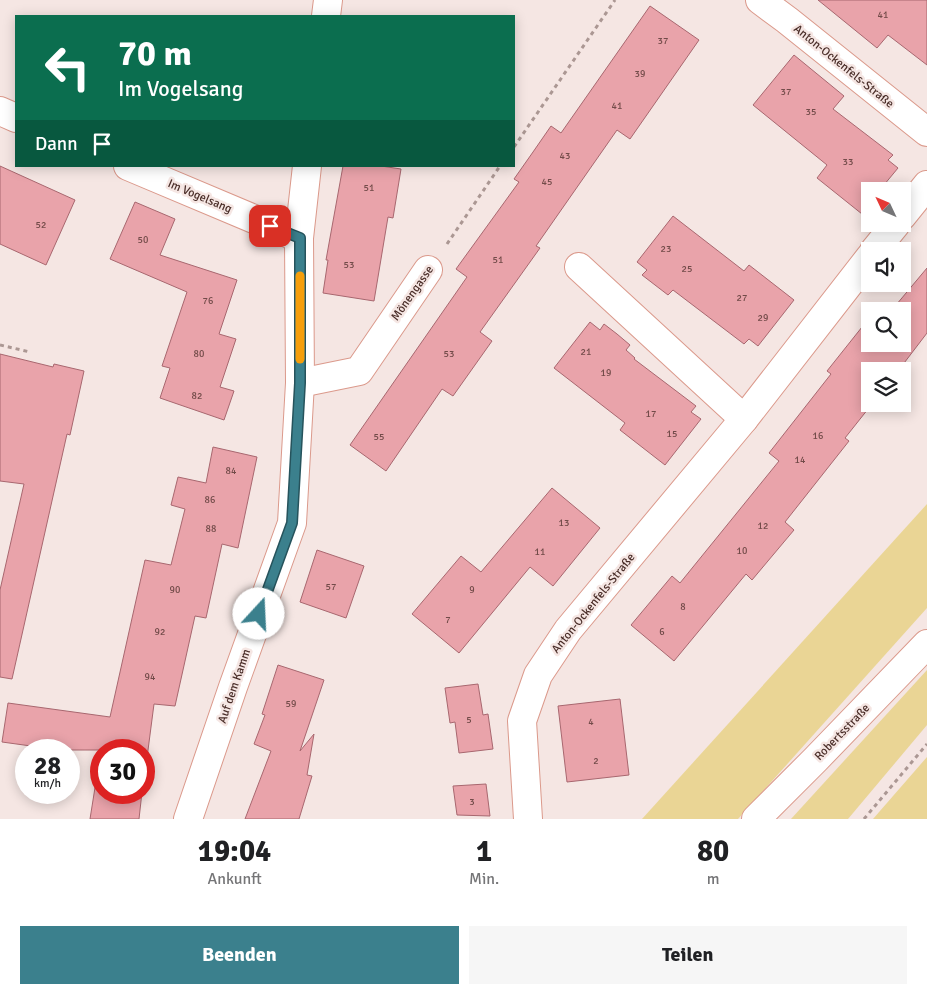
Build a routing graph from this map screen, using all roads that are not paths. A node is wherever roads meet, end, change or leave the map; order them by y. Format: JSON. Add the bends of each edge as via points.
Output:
{"nodes":[{"id":1,"x":328,"y":0,"type":"edge"},
{"id":2,"x":760,"y":0,"type":"edge"},
{"id":3,"x":326,"y":15,"type":"edge"},
{"id":4,"x":0,"y":111,"type":"edge"},
{"id":5,"x":15,"y":118,"type":"edge"},
{"id":6,"x":927,"y":132,"type":"edge"},
{"id":7,"x":130,"y":167,"type":"edge"},
{"id":8,"x":307,"y":167,"type":"edge"},
{"id":9,"x":927,"y":185,"type":"edge"},
{"id":10,"x":911,"y":205,"type":"edge"},
{"id":11,"x":889,"y":232,"type":"edge"},
{"id":12,"x":300,"y":238,"type":"junction"},
{"id":13,"x":881,"y":242,"type":"edge"},
{"id":14,"x":579,"y":267,"type":"dead end"},
{"id":15,"x":861,"y":269,"type":"edge"},
{"id":16,"x":428,"y":270,"type":"road end"},
{"id":17,"x":300,"y":383,"type":"junction"},
{"id":18,"x":744,"y":420,"type":"junction"},
{"id":19,"x":927,"y":644,"type":"edge"},
{"id":20,"x":188,"y":819,"type":"edge"},
{"id":21,"x":528,"y":819,"type":"edge"},
{"id":22,"x":756,"y":819,"type":"edge"}],
"edges":[{"from":1,"to":3,"type":"street"},
{"from":2,"to":6,"type":"street","name":"Anton-Ockenfels-Straße"},
{"from":4,"to":5,"type":"street"},
{"from":7,"to":12,"type":"street","name":"Im Vogelsang"},
{"from":8,"to":12,"type":"street","name":"Auf dem Kamm"},
{"from":9,"to":10,"type":"street"},
{"from":11,"to":13,"type":"street"},
{"from":12,"to":17,"type":"street","name":"Auf dem Kamm"},
{"from":14,"to":18,"type":"street"},
{"from":15,"to":18,"type":"street","name":"Anton-Ockenfels-Straße"},
{"from":16,"to":17,"type":"street","name":"Mönengasse","via":[[359,371]]},
{"from":17,"to":20,"type":"street","name":"Auf dem Kamm","via":[[292,523]]},
{"from":18,"to":21,"type":"street","name":"Anton-Ockenfels-Straße","via":[[568,630],[538,675],[522,721]]},
{"from":19,"to":22,"type":"street","name":"Robertsstraße"}]}
